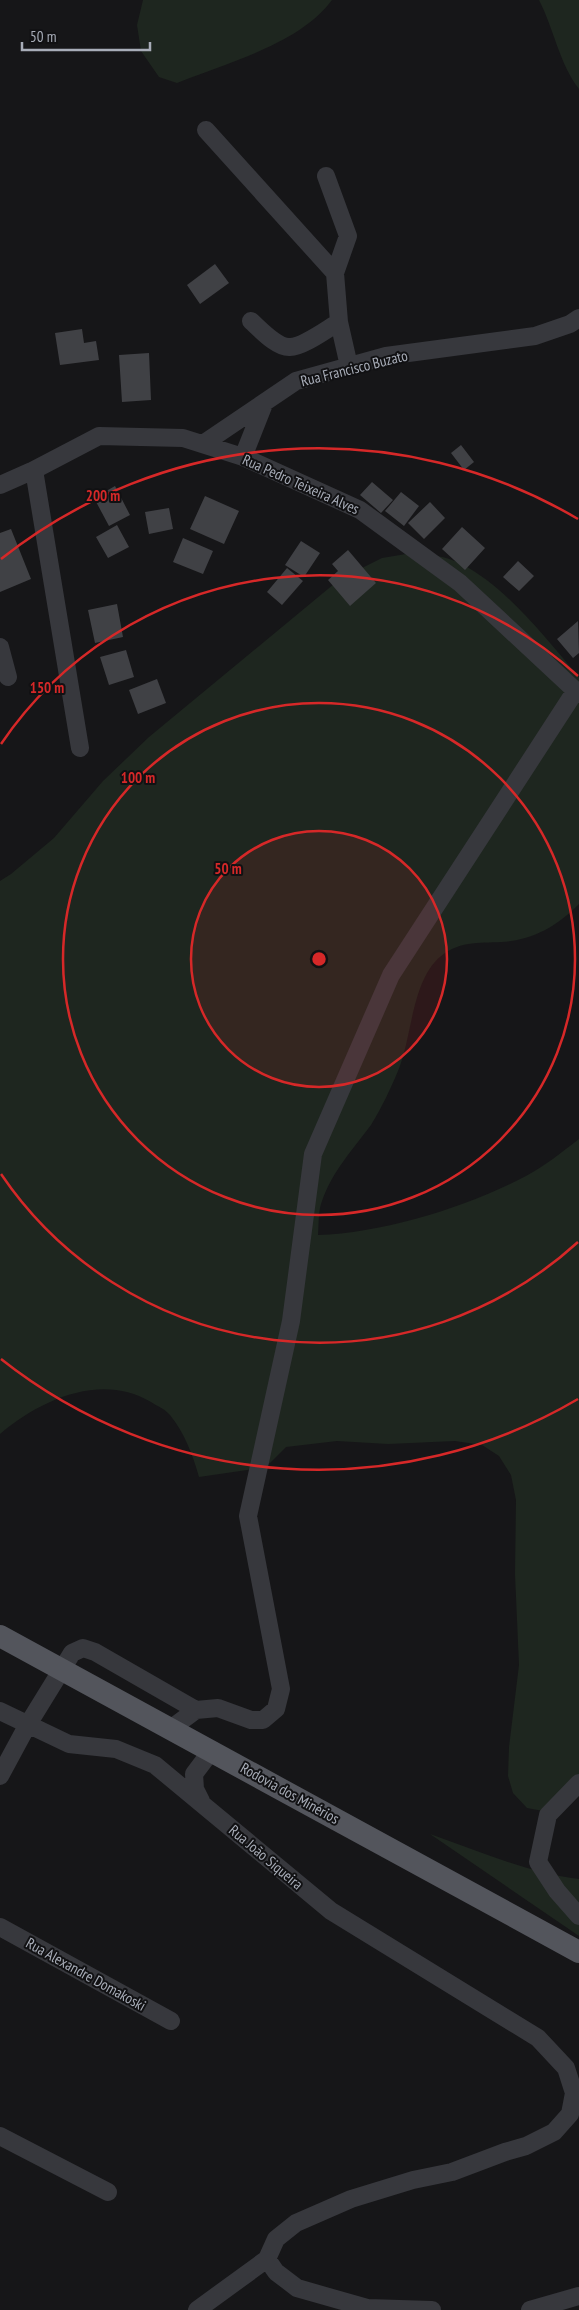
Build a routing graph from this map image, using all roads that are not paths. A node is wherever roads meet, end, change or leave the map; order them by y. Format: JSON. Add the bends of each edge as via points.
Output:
{"nodes":[{"id":1,"x":206,"y":130,"type":"dead end"},
{"id":2,"x":326,"y":176,"type":"dead end"},
{"id":3,"x":335,"y":273,"type":"junction"},
{"id":4,"x":579,"y":318,"type":"edge"},
{"id":5,"x":250,"y":321,"type":"dead end"},
{"id":6,"x":339,"y":322,"type":"junction"},
{"id":7,"x":350,"y":366,"type":"junction"},
{"id":8,"x":264,"y":404,"type":"junction"},
{"id":9,"x":203,"y":444,"type":"junction"},
{"id":10,"x":242,"y":457,"type":"junction"},
{"id":11,"x":34,"y":470,"type":"junction"},
{"id":12,"x":0,"y":485,"type":"edge"},
{"id":13,"x":0,"y":647,"type":"edge"},
{"id":14,"x":8,"y":677,"type":"dead end"},
{"id":15,"x":578,"y":692,"type":"edge"},
{"id":16,"x":80,"y":748,"type":"dead end"},
{"id":17,"x":0,"y":1636,"type":"edge"},
{"id":18,"x":61,"y":1670,"type":"junction"},
{"id":19,"x":196,"y":1710,"type":"junction"},
{"id":20,"x":0,"y":1711,"type":"edge"},
{"id":21,"x":27,"y":1726,"type":"junction"},
{"id":22,"x":169,"y":1730,"type":"junction"},
{"id":23,"x":212,"y":1750,"type":"junction"},
{"id":24,"x":0,"y":1776,"type":"edge"},
{"id":25,"x":579,"y":1783,"type":"edge"},
{"id":26,"x":201,"y":1801,"type":"junction"},
{"id":27,"x":579,"y":1916,"type":"edge"},
{"id":28,"x":0,"y":1928,"type":"edge"},
{"id":29,"x":579,"y":1952,"type":"edge"},
{"id":30,"x":171,"y":2021,"type":"dead end"},
{"id":31,"x":0,"y":2136,"type":"edge"},
{"id":32,"x":108,"y":2192,"type":"dead end"},
{"id":33,"x":267,"y":2259,"type":"junction"},
{"id":34,"x":579,"y":2296,"type":"edge"},
{"id":35,"x":197,"y":2310,"type":"edge"},
{"id":36,"x":432,"y":2310,"type":"edge"},
{"id":37,"x":530,"y":2310,"type":"edge"}],
"edges":[{"from":1,"to":3,"type":"street"},
{"from":2,"to":3,"type":"street","via":[[348,236]]},
{"from":3,"to":6,"type":"street"},
{"from":4,"to":7,"type":"street","name":"Rua Francisco Buzato","via":[[535,336],[386,356]]},
{"from":5,"to":6,"type":"street","via":[[279,344],[290,347]]},
{"from":6,"to":7,"type":"street"},
{"from":7,"to":8,"type":"street","name":"Rua Francisco Buzato","via":[[296,381]]},
{"from":8,"to":9,"type":"street","name":"Rua Francisco Buzato"},
{"from":8,"to":10,"type":"street"},
{"from":9,"to":10,"type":"street","name":"Rua Pedro Teixeira Alves"},
{"from":9,"to":11,"type":"street","name":"Rua Pedro Teixeira Alves","via":[[183,438],[100,436]]},
{"from":10,"to":15,"type":"street","name":"Rua Pedro Teixeira Alves","via":[[360,510],[460,583]]},
{"from":11,"to":12,"type":"street","name":"Rua Pedro Teixeira Alves"},
{"from":11,"to":16,"type":"street"},
{"from":13,"to":14,"type":"street"},
{"from":15,"to":19,"type":"street","via":[[391,975],[313,1154],[291,1321],[248,1516],[281,1689],[276,1710],[264,1720],[251,1720],[218,1708]]},
{"from":17,"to":18,"type":"main road","name":"Rodovia dos Minérios"},
{"from":18,"to":19,"type":"street","via":[[72,1652],[83,1648]]},
{"from":18,"to":21,"type":"street"},
{"from":18,"to":22,"type":"main road","name":"Rodovia dos Minérios"},
{"from":19,"to":22,"type":"street"},
{"from":20,"to":21,"type":"street","name":"Rua João Siqueira"},
{"from":21,"to":24,"type":"street"},
{"from":21,"to":26,"type":"street","name":"Rua João Siqueira","via":[[69,1744],[116,1749],[155,1764]]},
{"from":22,"to":23,"type":"main road","name":"Rodovia dos Minérios"},
{"from":23,"to":26,"type":"street","via":[[194,1774],[195,1789]]},
{"from":23,"to":29,"type":"main road","name":"Rodovia dos Minérios"},
{"from":25,"to":27,"type":"street","via":[[548,1815],[538,1862]]},
{"from":26,"to":33,"type":"street","name":"Rua João Siqueira","via":[[331,1911],[538,2038],[566,2068],[574,2094],[570,2114],[554,2132],[526,2146],[452,2172],[351,2198],[296,2223],[276,2240]]},
{"from":28,"to":30,"type":"street","name":"Rua Alexandre Domakoski"},
{"from":31,"to":32,"type":"street"},
{"from":33,"to":35,"type":"street"},
{"from":33,"to":36,"type":"street","via":[[276,2272],[297,2288],[367,2308]]},
{"from":34,"to":37,"type":"street"}]}
